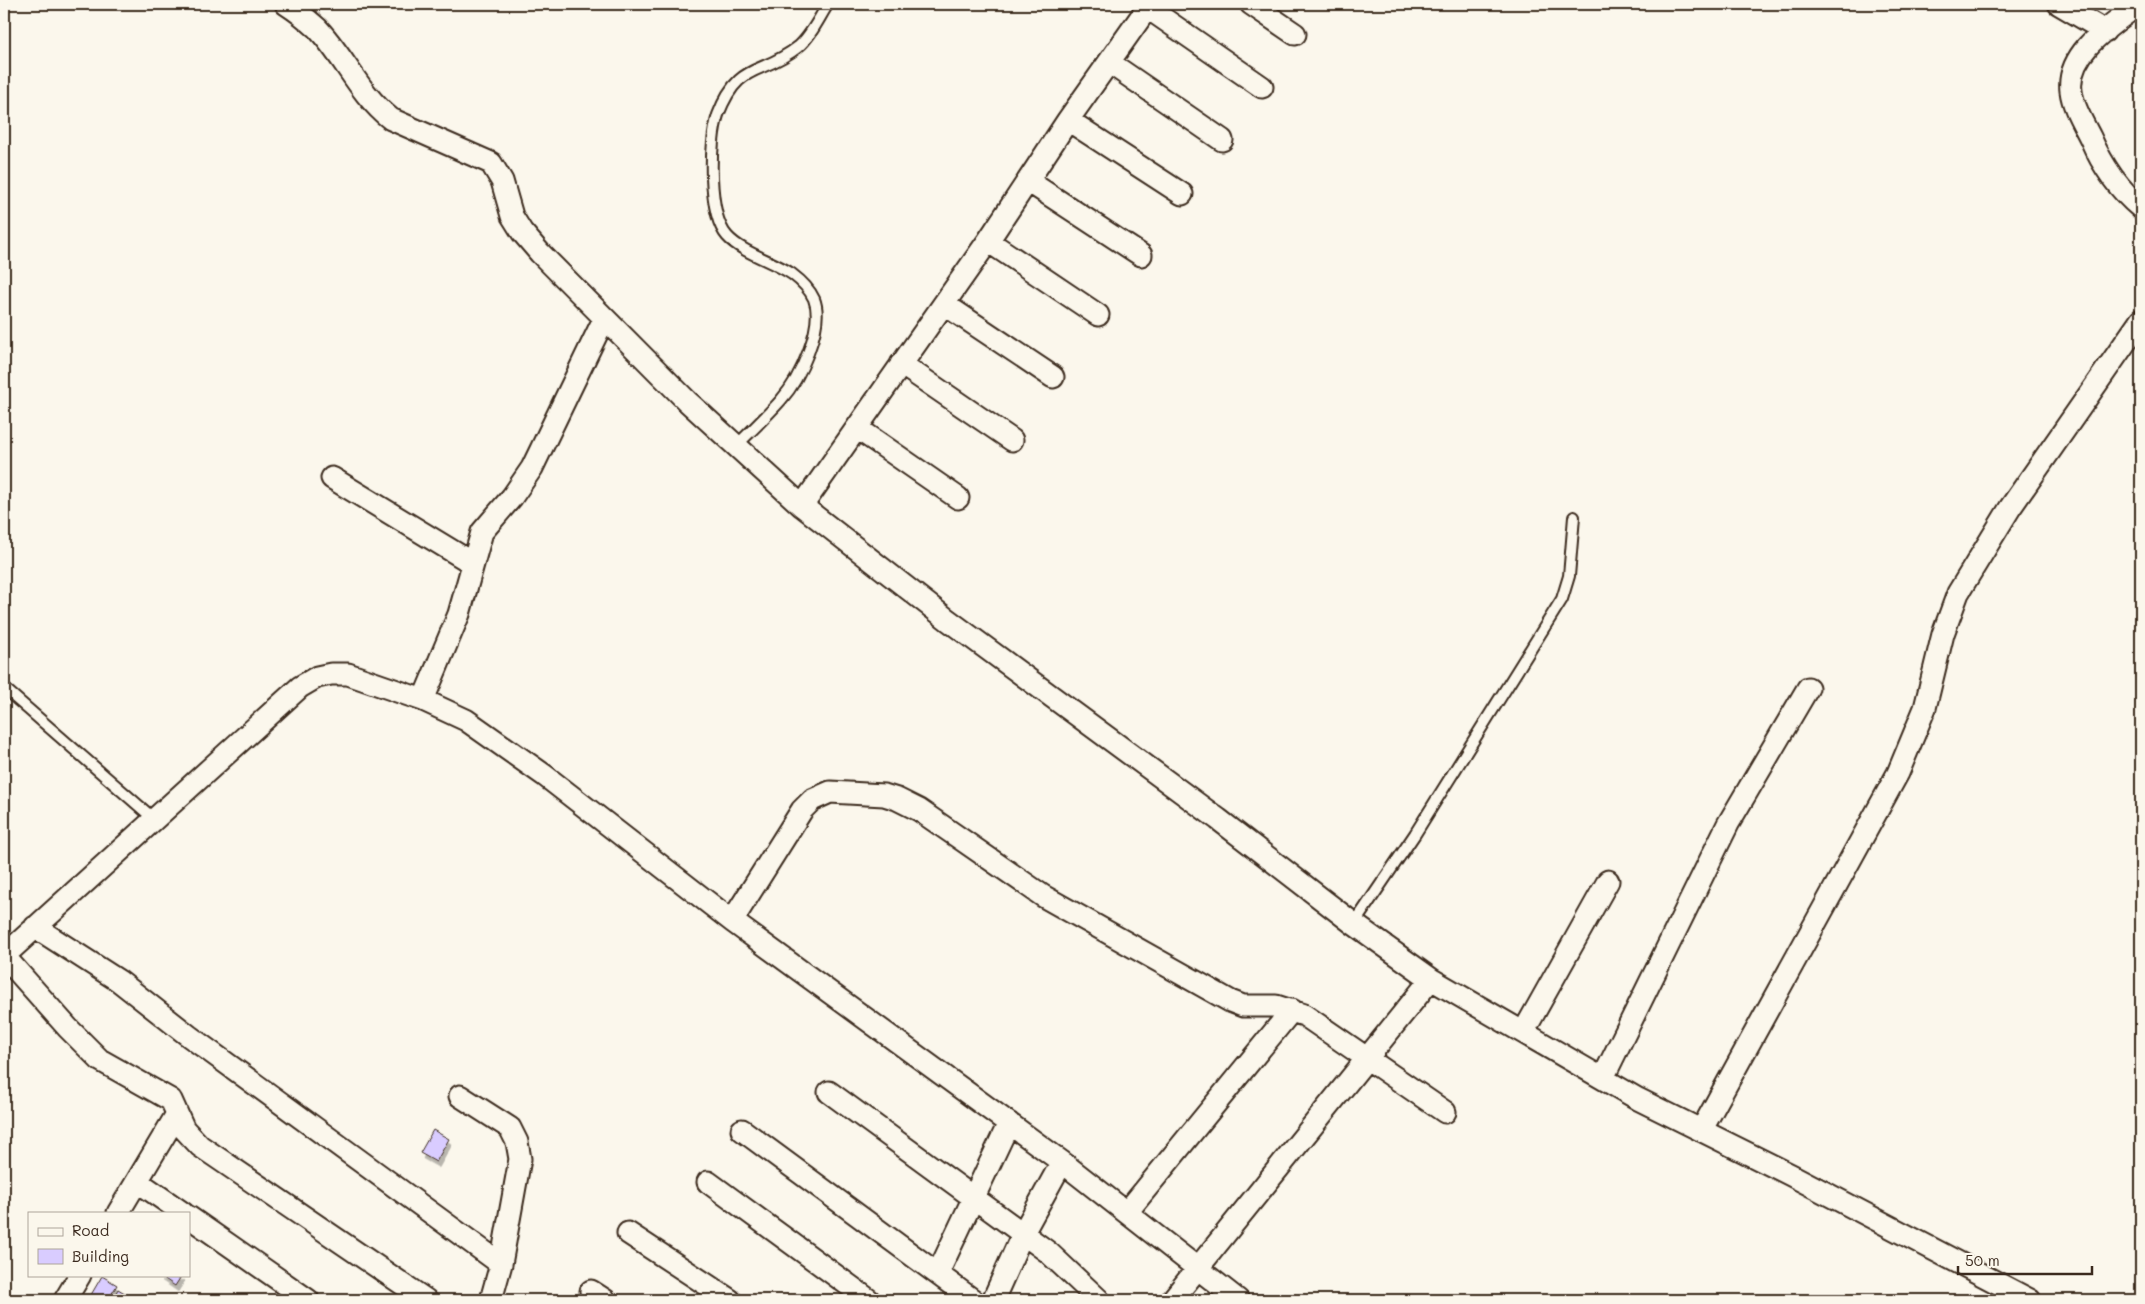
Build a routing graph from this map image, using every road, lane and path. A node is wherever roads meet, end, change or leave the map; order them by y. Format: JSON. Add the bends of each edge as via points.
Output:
{"nodes":[{"id":1,"x":286,"y":4,"type":"edge"},
{"id":2,"x":828,"y":4,"type":"edge"},
{"id":3,"x":1251,"y":4,"type":"edge"},
{"id":4,"x":2059,"y":4,"type":"edge"},
{"id":5,"x":2139,"y":4,"type":"edge"},
{"id":6,"x":1149,"y":6,"type":"edge"},
{"id":7,"x":2105,"y":31,"type":"junction"},
{"id":8,"x":1295,"y":34,"type":"dead end"},
{"id":9,"x":1110,"y":63,"type":"junction"},
{"id":10,"x":1262,"y":87,"type":"dead end"},
{"id":11,"x":1068,"y":120,"type":"junction"},
{"id":12,"x":1222,"y":140,"type":"dead end"},
{"id":13,"x":1028,"y":181,"type":"junction"},
{"id":14,"x":1182,"y":194,"type":"dead end"},
{"id":15,"x":2141,"y":208,"type":"edge"},
{"id":16,"x":988,"y":242,"type":"junction"},
{"id":17,"x":1141,"y":255,"type":"dead end"},
{"id":18,"x":944,"y":304,"type":"junction"},
{"id":19,"x":1098,"y":315,"type":"dead end"},
{"id":20,"x":604,"y":319,"type":"junction"},
{"id":21,"x":2141,"y":320,"type":"edge"},
{"id":22,"x":901,"y":364,"type":"junction"},
{"id":23,"x":1053,"y":377,"type":"dead end"},
{"id":24,"x":857,"y":428,"type":"junction"},
{"id":25,"x":1012,"y":440,"type":"dead end"},
{"id":26,"x":736,"y":446,"type":"junction"},
{"id":27,"x":332,"y":478,"type":"dead end"},
{"id":28,"x":958,"y":498,"type":"dead end"},
{"id":29,"x":802,"y":506,"type":"junction"},
{"id":30,"x":1574,"y":517,"type":"dead end"},
{"id":31,"x":472,"y":564,"type":"junction"},
{"id":32,"x":4,"y":688,"type":"edge"},
{"id":33,"x":1808,"y":688,"type":"dead end"},
{"id":34,"x":423,"y":700,"type":"junction"},
{"id":35,"x":154,"y":819,"type":"junction"},
{"id":36,"x":1608,"y":881,"type":"dead end"},
{"id":37,"x":732,"y":921,"type":"junction"},
{"id":38,"x":1354,"y":924,"type":"junction"},
{"id":39,"x":36,"y":927,"type":"junction"},
{"id":40,"x":1431,"y":979,"type":"junction"},
{"id":41,"x":1292,"y":1010,"type":"junction"},
{"id":42,"x":1524,"y":1031,"type":"junction"},
{"id":43,"x":1367,"y":1058,"type":"junction"},
{"id":44,"x":1603,"y":1078,"type":"junction"},
{"id":45,"x":829,"y":1092,"type":"dead end"},
{"id":46,"x":460,"y":1096,"type":"dead end"},
{"id":47,"x":1445,"y":1112,"type":"dead end"},
{"id":48,"x":177,"y":1114,"type":"junction"},
{"id":49,"x":1009,"y":1123,"type":"junction"},
{"id":50,"x":742,"y":1130,"type":"dead end"},
{"id":51,"x":1702,"y":1130,"type":"junction"},
{"id":52,"x":1062,"y":1162,"type":"junction"},
{"id":53,"x":137,"y":1181,"type":"junction"},
{"id":54,"x":708,"y":1182,"type":"dead end"},
{"id":55,"x":974,"y":1198,"type":"junction"},
{"id":56,"x":119,"y":1212,"type":"edge"},
{"id":57,"x":182,"y":1212,"type":"edge"},
{"id":58,"x":1127,"y":1212,"type":"junction"},
{"id":59,"x":190,"y":1218,"type":"edge"},
{"id":60,"x":628,"y":1233,"type":"dead end"},
{"id":61,"x":1022,"y":1233,"type":"junction"},
{"id":62,"x":501,"y":1264,"type":"junction"},
{"id":63,"x":1199,"y":1268,"type":"junction"},
{"id":64,"x":938,"y":1273,"type":"junction"},
{"id":65,"x":80,"y":1276,"type":"edge"},
{"id":66,"x":68,"y":1299,"type":"edge"},
{"id":67,"x":308,"y":1300,"type":"edge"},
{"id":68,"x":426,"y":1300,"type":"edge"},
{"id":69,"x":491,"y":1300,"type":"edge"},
{"id":70,"x":730,"y":1300,"type":"edge"},
{"id":71,"x":869,"y":1300,"type":"edge"},
{"id":72,"x":973,"y":1300,"type":"edge"},
{"id":73,"x":993,"y":1300,"type":"edge"},
{"id":74,"x":1099,"y":1300,"type":"edge"},
{"id":75,"x":1172,"y":1300,"type":"edge"},
{"id":76,"x":1238,"y":1300,"type":"edge"},
{"id":77,"x":2030,"y":1300,"type":"edge"}],
"edges":[{"from":1,"to":20,"type":"street","via":[[318,29],[365,92],[391,119],[492,163],[502,180],[512,216],[522,232]]},
{"from":2,"to":26,"type":"lane","via":[[797,47],[735,82],[717,118],[712,151],[716,215],[721,228],[728,238],[804,284],[814,300],[816,315],[813,342],[802,367],[782,399]]},
{"from":3,"to":8,"type":"street"},
{"from":4,"to":7,"type":"street"},
{"from":5,"to":7,"type":"street"},
{"from":6,"to":9,"type":"street"},
{"from":6,"to":10,"type":"street"},
{"from":7,"to":15,"type":"street","via":[[2081,56],[2070,90],[2097,154],[2116,184]]},
{"from":9,"to":11,"type":"street"},
{"from":9,"to":12,"type":"street"},
{"from":11,"to":13,"type":"street"},
{"from":11,"to":14,"type":"street"},
{"from":13,"to":16,"type":"street"},
{"from":13,"to":17,"type":"street"},
{"from":16,"to":18,"type":"street"},
{"from":16,"to":19,"type":"street"},
{"from":18,"to":22,"type":"street"},
{"from":18,"to":23,"type":"street"},
{"from":20,"to":26,"type":"street"},
{"from":20,"to":31,"type":"street","via":[[532,468],[482,532]]},
{"from":21,"to":51,"type":"street","via":[[2010,508],[1961,587],[1943,634],[1925,708],[1898,773]]},
{"from":22,"to":24,"type":"street"},
{"from":22,"to":25,"type":"street"},
{"from":24,"to":28,"type":"street"},
{"from":24,"to":29,"type":"street"},
{"from":26,"to":29,"type":"street"},
{"from":27,"to":31,"type":"street"},
{"from":29,"to":38,"type":"street","via":[[948,620],[1218,819]]},
{"from":30,"to":38,"type":"lane","via":[[1569,576],[1562,599],[1415,834]]},
{"from":31,"to":34,"type":"street","via":[[459,614]]},
{"from":32,"to":35,"type":"lane"},
{"from":33,"to":44,"type":"street","via":[[1728,824]]},
{"from":34,"to":35,"type":"street","via":[[348,674],[317,677],[300,687]]},
{"from":34,"to":37,"type":"street","via":[[466,720],[544,775]]},
{"from":35,"to":39,"type":"street"},
{"from":36,"to":42,"type":"street"},
{"from":37,"to":41,"type":"street","via":[[802,810],[812,800],[830,792],[884,795],[919,810],[1042,896],[1230,1001],[1244,1006],[1276,1006]]},
{"from":37,"to":49,"type":"street"},
{"from":38,"to":40,"type":"street"},
{"from":39,"to":48,"type":"street","via":[[4,956],[100,1060],[165,1095]]},
{"from":39,"to":62,"type":"street","via":[[119,981],[189,1036]]},
{"from":40,"to":42,"type":"street"},
{"from":40,"to":43,"type":"street"},
{"from":41,"to":43,"type":"street"},
{"from":41,"to":58,"type":"street"},
{"from":42,"to":44,"type":"street"},
{"from":43,"to":47,"type":"street"},
{"from":43,"to":63,"type":"street"},
{"from":44,"to":51,"type":"street"},
{"from":45,"to":55,"type":"street"},
{"from":46,"to":62,"type":"street","via":[[510,1128],[519,1149],[520,1159]]},
{"from":48,"to":53,"type":"street"},
{"from":48,"to":68,"type":"street","via":[[184,1129],[200,1146]]},
{"from":49,"to":52,"type":"street"},
{"from":49,"to":55,"type":"street"},
{"from":50,"to":64,"type":"street"},
{"from":51,"to":77,"type":"street"},
{"from":52,"to":58,"type":"street"},
{"from":52,"to":61,"type":"street"},
{"from":53,"to":56,"type":"street"},
{"from":53,"to":57,"type":"street"},
{"from":54,"to":71,"type":"street"},
{"from":55,"to":61,"type":"street"},
{"from":55,"to":64,"type":"street"},
{"from":58,"to":63,"type":"street"},
{"from":59,"to":67,"type":"street"},
{"from":60,"to":70,"type":"street"},
{"from":61,"to":73,"type":"street"},
{"from":61,"to":74,"type":"street","via":[[1058,1260]]},
{"from":62,"to":69,"type":"street"},
{"from":63,"to":75,"type":"street"},
{"from":63,"to":76,"type":"street"},
{"from":64,"to":72,"type":"street"},
{"from":65,"to":66,"type":"street"}]}
